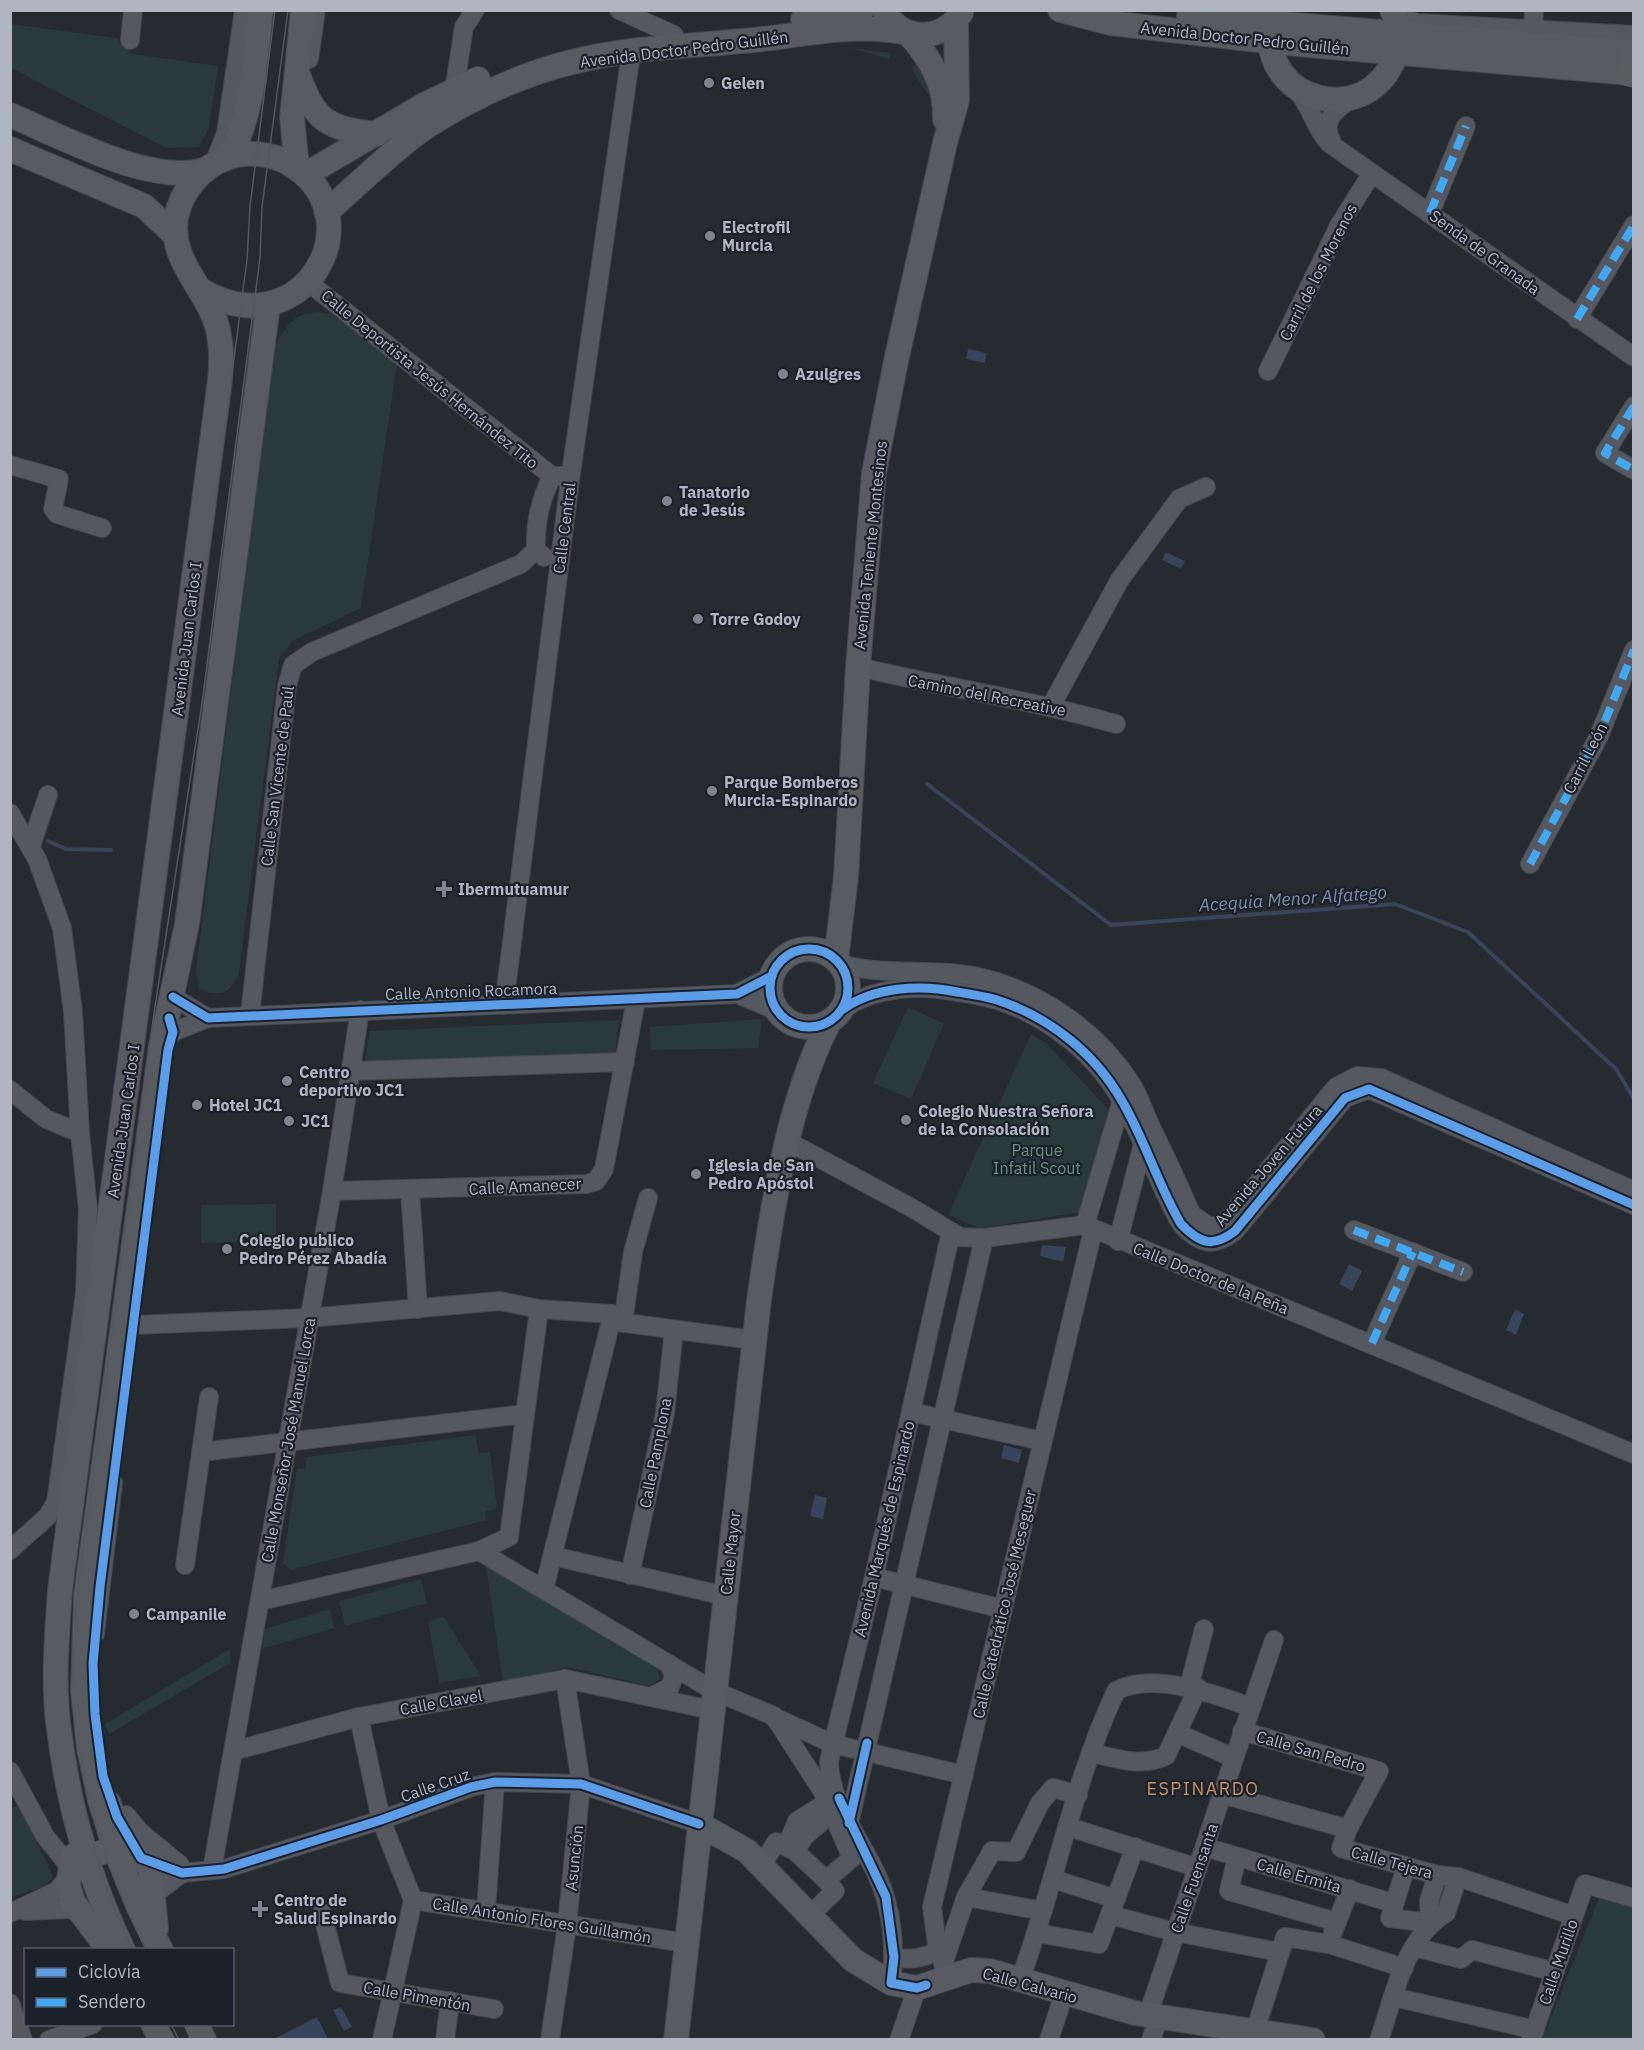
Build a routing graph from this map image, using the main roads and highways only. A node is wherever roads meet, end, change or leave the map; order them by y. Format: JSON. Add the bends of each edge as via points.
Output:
{"nodes":[{"id":1,"x":261,"y":10,"type":"edge"},
{"id":2,"x":303,"y":10,"type":"edge"},
{"id":3,"x":862,"y":10,"type":"edge"},
{"id":4,"x":884,"y":10,"type":"edge"},
{"id":5,"x":1060,"y":10,"type":"edge"},
{"id":6,"x":1134,"y":10,"type":"edge"},
{"id":7,"x":1394,"y":10,"type":"edge"},
{"id":8,"x":961,"y":13,"type":"edge"},
{"id":9,"x":1272,"y":25,"type":"edge"},
{"id":10,"x":908,"y":33,"type":"junction"},
{"id":11,"x":1397,"y":44,"type":"junction"},
{"id":12,"x":1633,"y":60,"type":"edge"},
{"id":13,"x":295,"y":68,"type":"junction"},
{"id":14,"x":10,"y":115,"type":"edge"},
{"id":15,"x":377,"y":134,"type":"junction"},
{"id":16,"x":945,"y":143,"type":"junction"},
{"id":17,"x":10,"y":149,"type":"edge"},
{"id":18,"x":216,"y":164,"type":"junction"},
{"id":19,"x":301,"y":172,"type":"junction"},
{"id":20,"x":326,"y":212,"type":"junction"},
{"id":21,"x":176,"y":236,"type":"junction"},
{"id":22,"x":199,"y":289,"type":"junction"},
{"id":23,"x":268,"y":305,"type":"junction"},
{"id":24,"x":831,"y":958,"type":"junction"},
{"id":25,"x":836,"y":1015,"type":"junction"},
{"id":26,"x":799,"y":1025,"type":"junction"},
{"id":27,"x":807,"y":1071,"type":"junction"},
{"id":28,"x":699,"y":1824,"type":"junction"},
{"id":29,"x":115,"y":1849,"type":"junction"},
{"id":30,"x":80,"y":1864,"type":"junction"},
{"id":31,"x":146,"y":1901,"type":"junction"},
{"id":32,"x":81,"y":1913,"type":"junction"},
{"id":33,"x":109,"y":1921,"type":"junction"},
{"id":34,"x":159,"y":1947,"type":"edge"},
{"id":35,"x":107,"y":1948,"type":"edge"},
{"id":36,"x":122,"y":1948,"type":"edge"},
{"id":37,"x":154,"y":2026,"type":"edge"},
{"id":38,"x":198,"y":2026,"type":"edge"},
{"id":39,"x":164,"y":2040,"type":"edge"},
{"id":40,"x":204,"y":2040,"type":"edge"},
{"id":41,"x":676,"y":2040,"type":"edge"},
{"id":42,"x":1313,"y":2040,"type":"edge"}],
"edges":[{"from":1,"to":18,"type":"main road","via":[[248,117],[240,137]]},
{"from":2,"to":13,"type":"main road"},
{"from":3,"to":15,"type":"main road","name":"Avenida Doctor Pedro Guillén","via":[[580,45],[491,73]]},
{"from":4,"to":10,"type":"main road","name":"Avenida Teniente Montesinos","via":[[891,22]]},
{"from":5,"to":9,"type":"main road","name":"Avenida Doctor Pedro Guillén","via":[[1110,23]]},
{"from":6,"to":9,"type":"main road","name":"Avenida Doctor Pedro Guillén"},
{"from":7,"to":11,"type":"main road"},
{"from":8,"to":10,"type":"main road","name":"Avenida Doctor Pedro Guillén","via":[[938,33]]},
{"from":8,"to":16,"type":"main road","name":"Avenida Teniente Montesinos","via":[[958,89]]},
{"from":9,"to":11,"type":"main road"},
{"from":9,"to":11,"type":"main road","via":[[1278,67],[1304,93],[1321,99],[1356,96],[1381,80]]},
{"from":10,"to":16,"type":"main road","name":"Avenida Teniente Montesinos","via":[[928,57],[938,77],[946,108]]},
{"from":10,"to":20,"type":"main road","name":"Avenida Doctor Pedro Guillén","via":[[867,30],[573,62],[472,99],[425,128]]},
{"from":11,"to":12,"type":"main road"},
{"from":13,"to":15,"type":"main road","via":[[305,94],[323,119],[334,127]]},
{"from":13,"to":19,"type":"main road","via":[[292,118]]},
{"from":14,"to":18,"type":"main road","via":[[144,169],[189,174]]},
{"from":15,"to":19,"type":"main road","name":"Avenida Doctor Pedro Guillén"},
{"from":16,"to":24,"type":"main road","name":"Avenida Teniente Montesinos","via":[[874,473],[841,918]]},
{"from":17,"to":21,"type":"main road","via":[[144,206]]},
{"from":18,"to":19,"type":"main road","via":[[264,155]]},
{"from":18,"to":21,"type":"main road","via":[[191,183],[182,199],[176,217]]},
{"from":19,"to":20,"type":"main road","via":[[318,192]]},
{"from":20,"to":23,"type":"main road","via":[[326,245],[322,261],[309,282],[290,297]]},
{"from":21,"to":22,"type":"main road","via":[[180,257]]},
{"from":22,"to":23,"type":"main road","via":[[227,304]]},
{"from":22,"to":30,"type":"main road","name":"Avenida Juan Carlos I","via":[[220,336],[220,380],[60,1590],[58,1721]]},
{"from":23,"to":29,"type":"main road","name":"Avenida Juan Carlos I","via":[[187,924],[169,1023],[86,1595],[83,1691],[89,1748]]},
{"from":24,"to":25,"type":"main road","via":[[848,981],[847,1000]]},
{"from":24,"to":26,"type":"main road","via":[[789,955],[772,976],[771,994],[778,1011]]},
{"from":25,"to":26,"type":"main road","via":[[814,1027]]},
{"from":25,"to":27,"type":"main road","name":"Calle Mayor"},
{"from":26,"to":27,"type":"main road","name":"Calle Mayor","via":[[807,1048]]},
{"from":27,"to":28,"type":"main road","name":"Calle Mayor","via":[[768,1236],[753,1340]]},
{"from":28,"to":41,"type":"main road","name":"Calle Mayor"},
{"from":28,"to":42,"type":"main road","name":"Calle Calvario","via":[[747,1851],[853,1960],[891,1983],[917,1988],[944,1964],[990,1971],[1154,2016]]},
{"from":29,"to":30,"type":"main road"},
{"from":29,"to":31,"type":"main road","name":"Avenida Juan Carlos I"},
{"from":29,"to":31,"type":"main road","via":[[141,1858],[150,1868]]},
{"from":30,"to":32,"type":"main road","name":"Avenida Juan Carlos I","via":[[68,1886]]},
{"from":30,"to":33,"type":"main road"},
{"from":31,"to":33,"type":"main road"},
{"from":31,"to":34,"type":"main road"},
{"from":32,"to":33,"type":"main road"},
{"from":32,"to":35,"type":"main road","name":"Avenida Juan Carlos I"},
{"from":33,"to":36,"type":"main road"},
{"from":37,"to":39,"type":"main road"},
{"from":38,"to":40,"type":"main road"}]}
